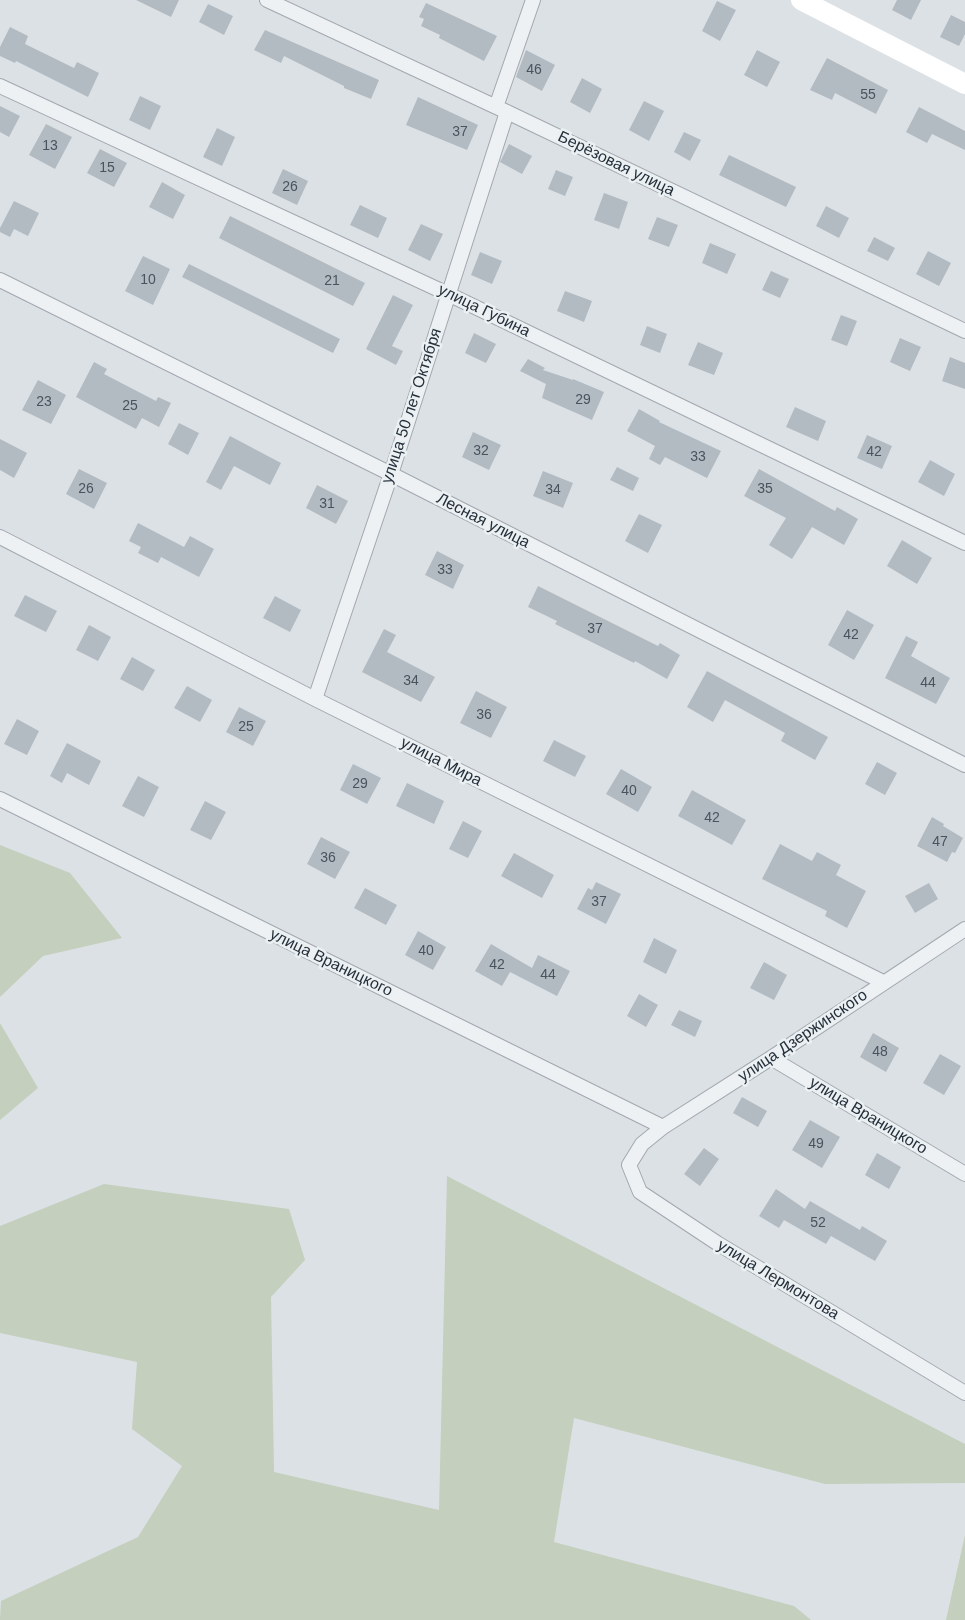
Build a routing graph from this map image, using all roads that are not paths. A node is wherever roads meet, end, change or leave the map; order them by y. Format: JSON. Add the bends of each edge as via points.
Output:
{"nodes":[{"id":1,"x":267,"y":0,"type":"edge"},
{"id":2,"x":533,"y":0,"type":"edge"},
{"id":3,"x":801,"y":0,"type":"edge"},
{"id":4,"x":965,"y":84,"type":"edge"},
{"id":5,"x":0,"y":86,"type":"edge"},
{"id":6,"x":502,"y":109,"type":"junction"},
{"id":7,"x":0,"y":280,"type":"edge"},
{"id":8,"x":448,"y":294,"type":"junction"},
{"id":9,"x":965,"y":331,"type":"edge"},
{"id":10,"x":391,"y":474,"type":"junction"},
{"id":11,"x":0,"y":537,"type":"edge"},
{"id":12,"x":965,"y":543,"type":"edge"},
{"id":13,"x":315,"y":699,"type":"junction"},
{"id":14,"x":965,"y":765,"type":"edge"},
{"id":15,"x":0,"y":799,"type":"edge"},
{"id":16,"x":965,"y":929,"type":"edge"},
{"id":17,"x":883,"y":982,"type":"junction"},
{"id":18,"x":771,"y":1058,"type":"junction"},
{"id":19,"x":663,"y":1127,"type":"junction"},
{"id":20,"x":642,"y":1144,"type":"joint"},
{"id":21,"x":965,"y":1174,"type":"edge"},
{"id":22,"x":965,"y":1393,"type":"edge"}],
"edges":[{"from":1,"to":6,"type":"street","name":"Берёзовая улица"},
{"from":2,"to":6,"type":"street","name":"улица 50 лет Октября"},
{"from":3,"to":4,"type":"street"},
{"from":5,"to":8,"type":"street","name":"улица Губина"},
{"from":6,"to":8,"type":"street","name":"улица 50 лет Октября"},
{"from":6,"to":9,"type":"street","name":"Берёзовая улица"},
{"from":7,"to":10,"type":"street","name":"Лесная улица"},
{"from":8,"to":10,"type":"street","name":"улица 50 лет Октября"},
{"from":8,"to":12,"type":"street","name":"улица Губина"},
{"from":10,"to":13,"type":"street","name":"улица 50 лет Октября"},
{"from":10,"to":14,"type":"street","name":"Лесная улица"},
{"from":11,"to":13,"type":"street","name":"улица Мира"},
{"from":13,"to":17,"type":"street","name":"улица Мира"},
{"from":15,"to":19,"type":"street","name":"улица Враницкого"},
{"from":16,"to":17,"type":"street","name":"улица Дзержинского"},
{"from":17,"to":18,"type":"street","name":"улица Дзержинского"},
{"from":18,"to":19,"type":"street","name":"улица Дзержинского"},
{"from":18,"to":21,"type":"street","name":"улица Враницкого"},
{"from":19,"to":20,"type":"street","name":"улица Дзержинского"},
{"from":20,"to":22,"type":"street","name":"улица Лермонтова","via":[[629,1165],[640,1192]]}]}
